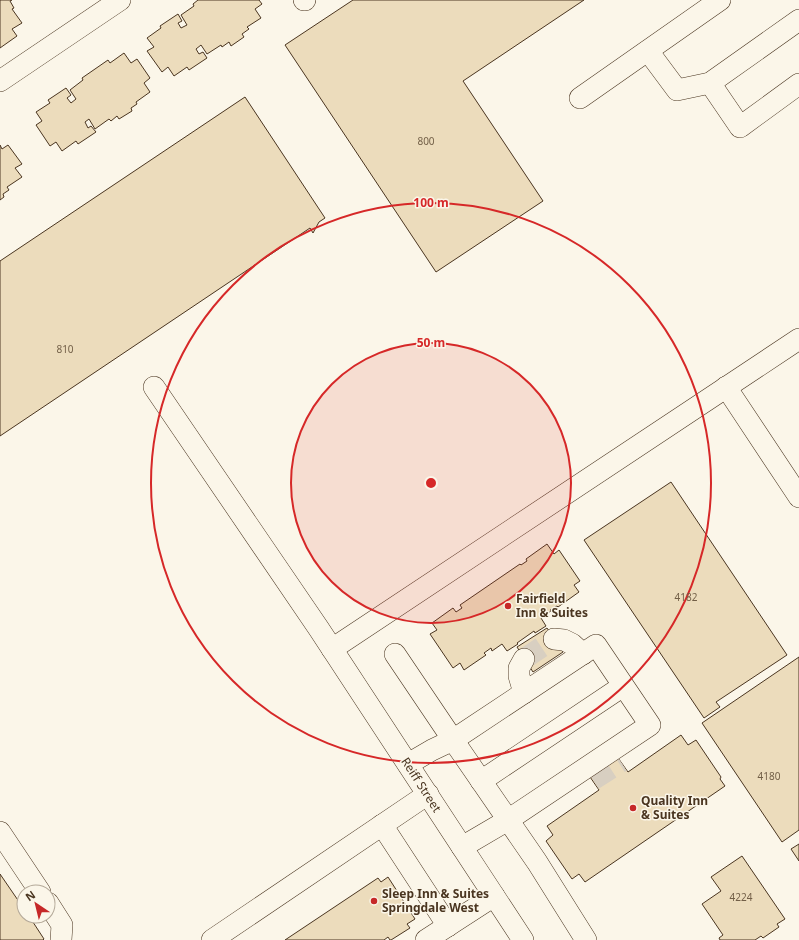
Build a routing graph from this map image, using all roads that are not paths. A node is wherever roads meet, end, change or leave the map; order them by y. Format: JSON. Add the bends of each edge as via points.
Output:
{"nodes":[{"id":1,"x":120,"y":0,"type":"edge"},
{"id":2,"x":720,"y":0,"type":"edge"},
{"id":3,"x":799,"y":20,"type":"edge"},
{"id":4,"x":648,"y":51,"type":"junction"},
{"id":5,"x":0,"y":81,"type":"edge"},
{"id":6,"x":710,"y":83,"type":"junction"},
{"id":7,"x":799,"y":84,"type":"edge"},
{"id":8,"x":580,"y":98,"type":"dead end"},
{"id":9,"x":799,"y":339,"type":"edge"},
{"id":10,"x":154,"y":387,"type":"dead end"},
{"id":11,"x":726,"y":387,"type":"junction"},
{"id":12,"x":799,"y":496,"type":"edge"},
{"id":13,"x":554,"y":639,"type":"dead end"},
{"id":14,"x":332,"y":649,"type":"junction"},
{"id":15,"x":395,"y":654,"type":"dead end"},
{"id":16,"x":583,"y":654,"type":"junction"},
{"id":17,"x":524,"y":658,"type":"tunnel mouth"},
{"id":18,"x":623,"y":686,"type":"junction"},
{"id":19,"x":524,"y":693,"type":"junction"},
{"id":20,"x":453,"y":740,"type":"junction"},
{"id":21,"x":408,"y":764,"type":"junction"},
{"id":22,"x":481,"y":781,"type":"junction"},
{"id":23,"x":428,"y":794,"type":"junction"},
{"id":24,"x":508,"y":820,"type":"junction"},
{"id":25,"x":382,"y":826,"type":"junction"},
{"id":26,"x":0,"y":832,"type":"edge"},
{"id":27,"x":462,"y":848,"type":"junction"},
{"id":28,"x":35,"y":884,"type":"edge"},
{"id":29,"x":494,"y":896,"type":"junction"},
{"id":30,"x":56,"y":915,"type":"edge"},
{"id":31,"x":448,"y":926,"type":"junction"},
{"id":32,"x":61,"y":940,"type":"edge"},
{"id":33,"x":212,"y":940,"type":"edge"},
{"id":34,"x":426,"y":940,"type":"edge"},
{"id":35,"x":523,"y":940,"type":"edge"},
{"id":36,"x":586,"y":940,"type":"edge"}],
"edges":[{"from":1,"to":5,"type":"street"},
{"from":2,"to":4,"type":"street"},
{"from":3,"to":6,"type":"street"},
{"from":4,"to":6,"type":"street","via":[[677,90]]},
{"from":4,"to":8,"type":"street"},
{"from":6,"to":7,"type":"street","via":[[740,127]]},
{"from":9,"to":11,"type":"street"},
{"from":10,"to":14,"type":"street","name":"Reiff Street"},
{"from":11,"to":12,"type":"street"},
{"from":11,"to":14,"type":"street"},
{"from":13,"to":16,"type":"street","via":[[572,644]]},
{"from":14,"to":21,"type":"street","name":"Reiff Street"},
{"from":15,"to":20,"type":"street"},
{"from":16,"to":18,"type":"street","via":[[596,645]]},
{"from":16,"to":19,"type":"street"},
{"from":17,"to":19,"type":"street","via":[[519,668]]},
{"from":18,"to":22,"type":"street"},
{"from":18,"to":24,"type":"street","via":[[650,725],[621,753],[584,778]]},
{"from":19,"to":20,"type":"street"},
{"from":20,"to":21,"type":"street"},
{"from":20,"to":22,"type":"street"},
{"from":21,"to":23,"type":"street","name":"Reiff Street"},
{"from":22,"to":24,"type":"street"},
{"from":23,"to":25,"type":"street"},
{"from":23,"to":27,"type":"street","name":"Reiff Street"},
{"from":24,"to":27,"type":"street"},
{"from":24,"to":36,"type":"street"},
{"from":25,"to":31,"type":"street"},
{"from":25,"to":33,"type":"street"},
{"from":26,"to":28,"type":"street"},
{"from":27,"to":29,"type":"street","name":"Reiff Street"},
{"from":29,"to":31,"type":"street"},
{"from":29,"to":35,"type":"street","name":"Reiff Street"},
{"from":30,"to":32,"type":"street","via":[[62,924]]},
{"from":31,"to":34,"type":"street"}]}
